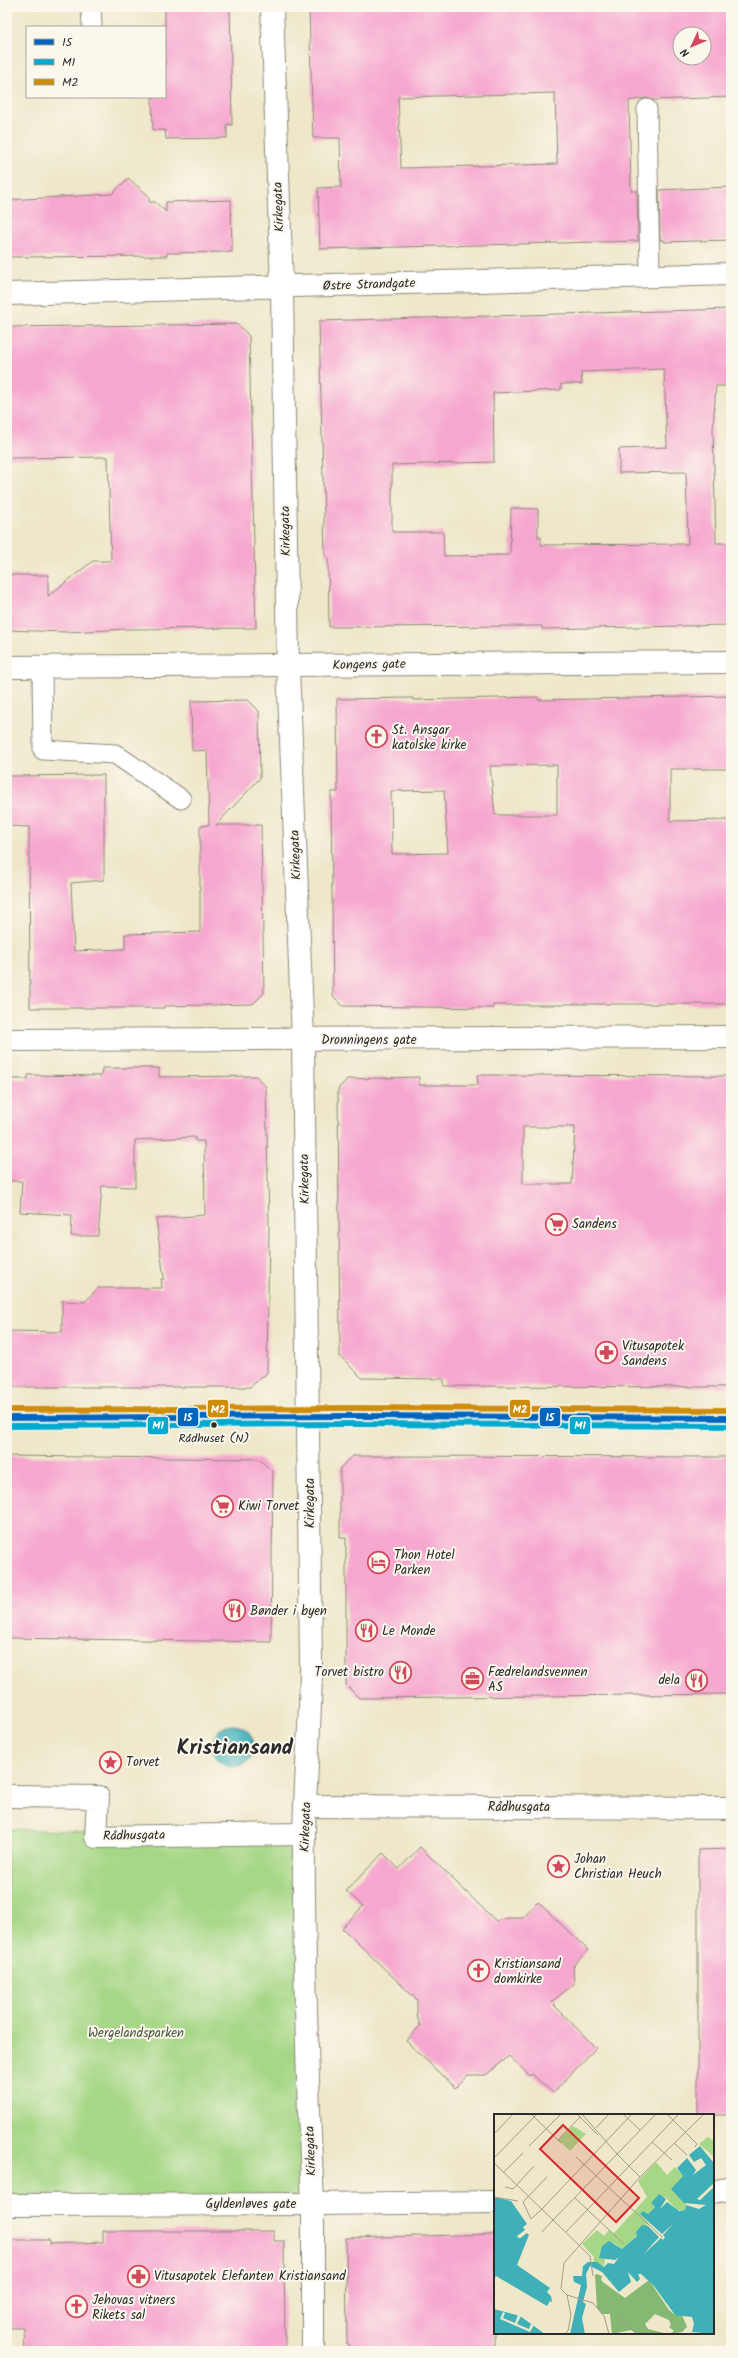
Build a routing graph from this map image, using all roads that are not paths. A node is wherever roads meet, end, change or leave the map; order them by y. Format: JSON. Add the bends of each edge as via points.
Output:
{"nodes":[{"id":1,"x":91,"y":7,"type":"edge"},
{"id":2,"x":272,"y":7,"type":"edge"},
{"id":3,"x":92,"y":26,"type":"edge"},
{"id":4,"x":647,"y":109,"type":"dead end"},
{"id":5,"x":731,"y":274,"type":"edge"},
{"id":6,"x":650,"y":276,"type":"junction"},
{"id":7,"x":282,"y":288,"type":"junction"},
{"id":8,"x":7,"y":294,"type":"edge"},
{"id":9,"x":731,"y":662,"type":"edge"},
{"id":10,"x":7,"y":667,"type":"edge"},
{"id":11,"x":42,"y":667,"type":"junction"},
{"id":12,"x":288,"y":667,"type":"junction"},
{"id":13,"x":181,"y":799,"type":"dead end"},
{"id":14,"x":731,"y":1037,"type":"edge"},
{"id":15,"x":7,"y":1040,"type":"edge"},
{"id":16,"x":303,"y":1040,"type":"junction"},
{"id":17,"x":309,"y":1416,"type":"junction"},
{"id":18,"x":7,"y":1418,"type":"edge"},
{"id":19,"x":731,"y":1418,"type":"edge"},
{"id":20,"x":7,"y":1796,"type":"edge"},
{"id":21,"x":306,"y":1806,"type":"junction"},
{"id":22,"x":731,"y":1808,"type":"edge"},
{"id":23,"x":304,"y":1834,"type":"junction"},
{"id":24,"x":731,"y":2188,"type":"edge"},
{"id":25,"x":714,"y":2192,"type":"edge"},
{"id":26,"x":494,"y":2202,"type":"edge"},
{"id":27,"x":313,"y":2204,"type":"junction"},
{"id":28,"x":7,"y":2205,"type":"edge"},
{"id":29,"x":313,"y":2351,"type":"edge"}],
"edges":[{"from":1,"to":3,"type":"lane"},
{"from":2,"to":7,"type":"street","name":"Kirkegata"},
{"from":4,"to":6,"type":"lane"},
{"from":5,"to":6,"type":"street","name":"Østre Strandgate"},
{"from":6,"to":7,"type":"street","name":"Østre Strandgate"},
{"from":7,"to":8,"type":"street","name":"Østre Strandgate"},
{"from":7,"to":12,"type":"street","name":"Kirkegata"},
{"from":9,"to":12,"type":"street","name":"Kongens gate"},
{"from":10,"to":11,"type":"street","name":"Kongens gate"},
{"from":11,"to":12,"type":"street","name":"Kongens gate"},
{"from":11,"to":13,"type":"lane","via":[[43,750],[115,754]]},
{"from":12,"to":16,"type":"street","name":"Kirkegata"},
{"from":14,"to":16,"type":"street","name":"Dronningens gate"},
{"from":15,"to":16,"type":"street","name":"Dronningens gate"},
{"from":16,"to":17,"type":"street","name":"Kirkegata"},
{"from":17,"to":18,"type":"street"},
{"from":17,"to":19,"type":"street"},
{"from":17,"to":21,"type":"street","name":"Kirkegata","via":[[311,1714]]},
{"from":20,"to":23,"type":"street","name":"Rådhusgata","via":[[98,1797],[96,1837]]},
{"from":21,"to":22,"type":"street","name":"Rådhusgata"},
{"from":21,"to":23,"type":"street","name":"Kirkegata"},
{"from":23,"to":27,"type":"street","name":"Kirkegata","via":[[305,1969]]},
{"from":24,"to":25,"type":"street"},
{"from":26,"to":27,"type":"street","name":"Gyldenløves gate"},
{"from":27,"to":28,"type":"street","name":"Gyldenløves gate"},
{"from":27,"to":29,"type":"street","name":"Kirkegata"}]}
